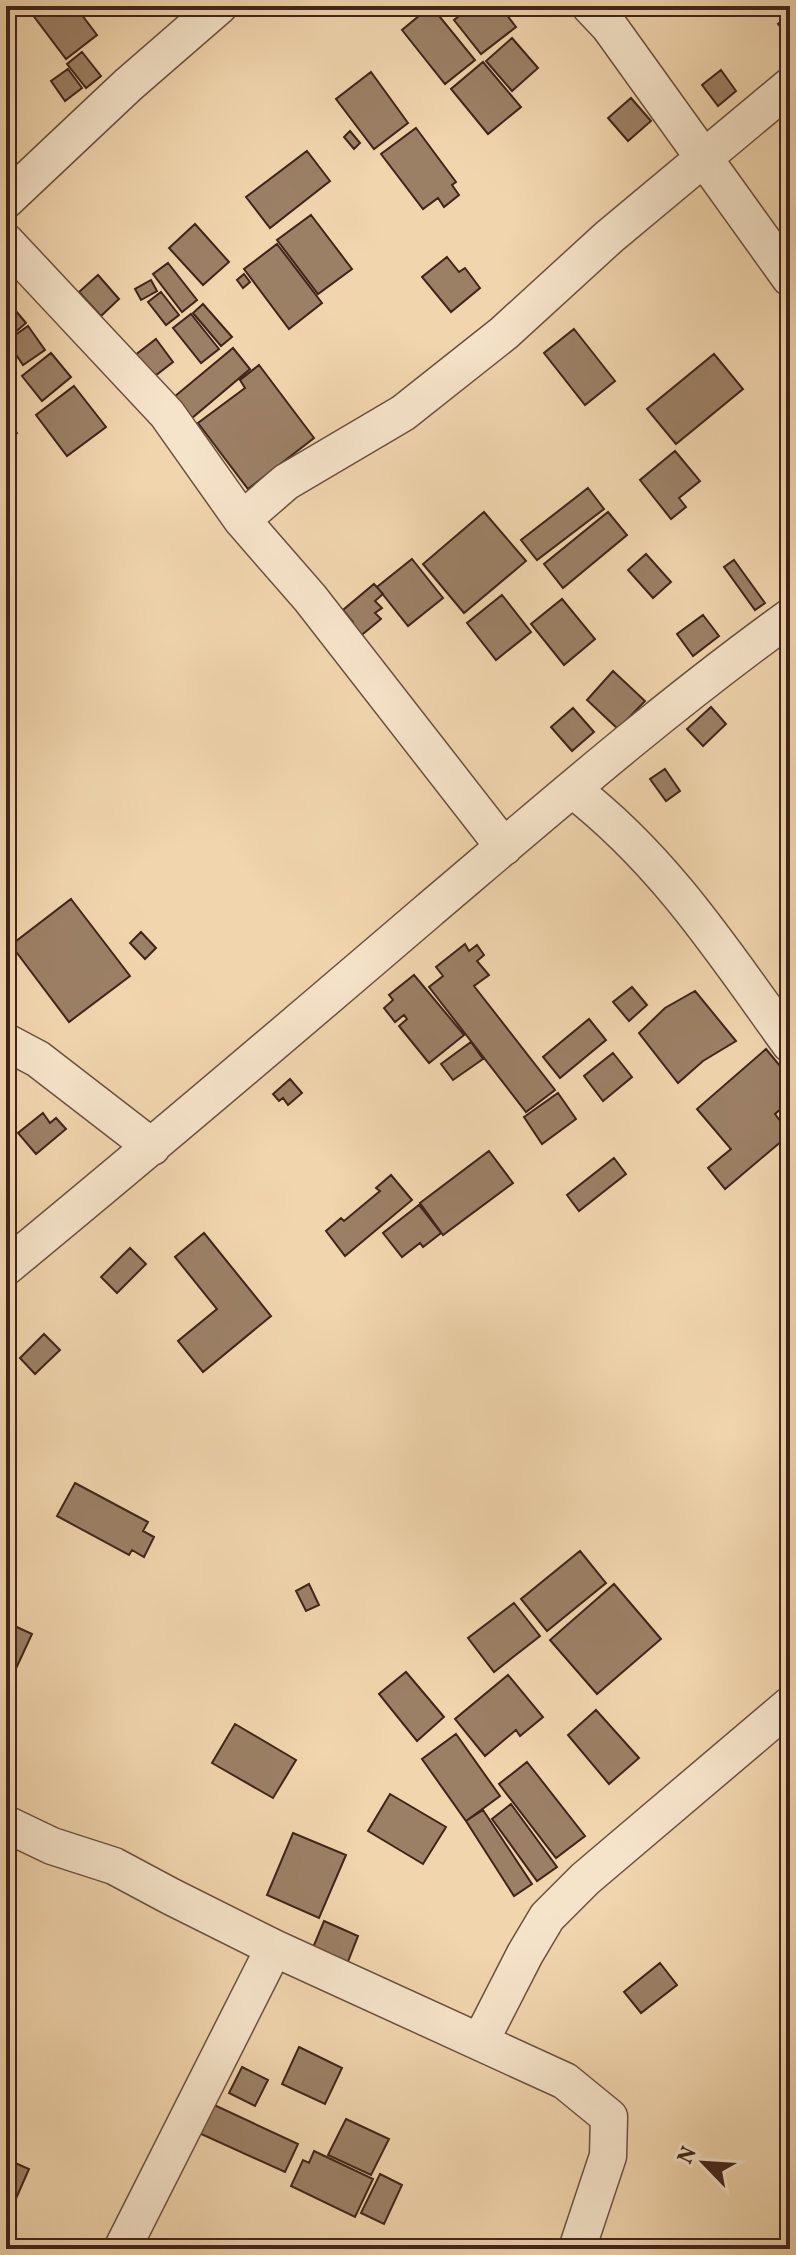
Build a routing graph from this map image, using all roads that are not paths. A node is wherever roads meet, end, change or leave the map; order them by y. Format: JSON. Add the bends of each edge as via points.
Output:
{"nodes":[{"id":1,"x":219,"y":6,"type":"edge"},
{"id":2,"x":590,"y":6,"type":"edge"},
{"id":3,"x":790,"y":86,"type":"edge"},
{"id":4,"x":705,"y":159,"type":"junction"},
{"id":5,"x":6,"y":200,"type":"edge"},
{"id":6,"x":6,"y":242,"type":"edge"},
{"id":7,"x":790,"y":278,"type":"edge"},
{"id":8,"x":242,"y":520,"type":"junction"},
{"id":9,"x":790,"y":617,"type":"edge"},
{"id":10,"x":572,"y":789,"type":"junction"},
{"id":11,"x":504,"y":847,"type":"junction"},
{"id":12,"x":6,"y":1042,"type":"edge"},
{"id":13,"x":790,"y":1044,"type":"edge"},
{"id":14,"x":152,"y":1147,"type":"junction"},
{"id":15,"x":6,"y":1267,"type":"edge"},
{"id":16,"x":790,"y":1705,"type":"edge"},
{"id":17,"x":6,"y":1824,"type":"edge"},
{"id":18,"x":274,"y":1948,"type":"junction"},
{"id":19,"x":480,"y":2042,"type":"junction"},
{"id":20,"x":122,"y":2249,"type":"edge"},
{"id":21,"x":577,"y":2249,"type":"edge"}],
"edges":[{"from":1,"to":5,"type":"street"},
{"from":2,"to":4,"type":"street"},
{"from":3,"to":4,"type":"street"},
{"from":4,"to":7,"type":"street"},
{"from":4,"to":8,"type":"street","via":[[403,413],[286,482]]},
{"from":6,"to":8,"type":"street","via":[[167,414]]},
{"from":8,"to":11,"type":"street","via":[[310,598]]},
{"from":9,"to":10,"type":"street"},
{"from":10,"to":11,"type":"street"},
{"from":10,"to":13,"type":"street","via":[[649,858]]},
{"from":11,"to":14,"type":"street"},
{"from":12,"to":14,"type":"street","via":[[38,1059]]},
{"from":14,"to":15,"type":"street"},
{"from":16,"to":19,"type":"street","via":[[547,1917]]},
{"from":17,"to":18,"type":"street","via":[[114,1866]]},
{"from":18,"to":19,"type":"street"},
{"from":18,"to":20,"type":"street"},
{"from":19,"to":21,"type":"street","via":[[565,2081],[609,2117],[608,2156]]}]}
